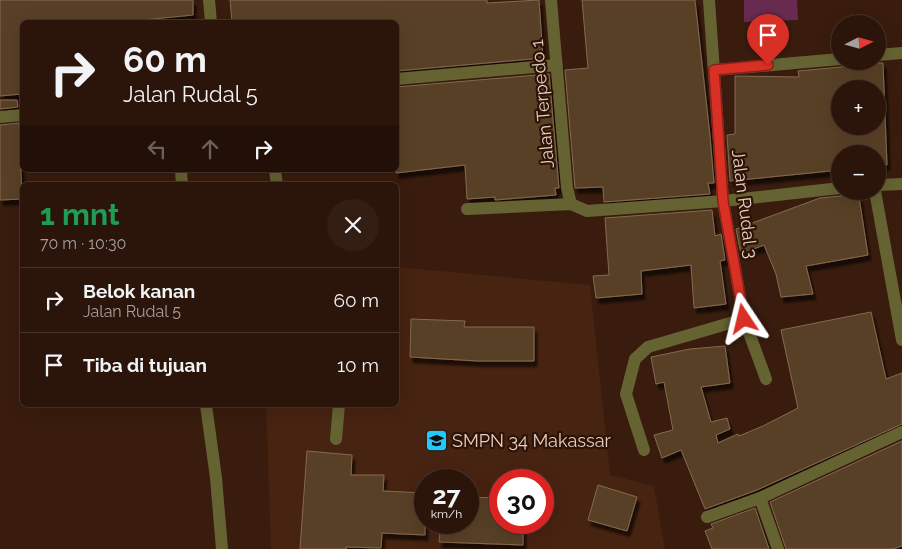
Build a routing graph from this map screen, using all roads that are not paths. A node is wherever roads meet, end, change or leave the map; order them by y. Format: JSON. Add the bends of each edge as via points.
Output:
{"nodes":[{"id":1,"x":209,"y":0,"type":"edge"},
{"id":2,"x":551,"y":0,"type":"edge"},
{"id":3,"x":709,"y":0,"type":"edge"},
{"id":4,"x":211,"y":20,"type":"edge"},
{"id":5,"x":902,"y":53,"type":"edge"},
{"id":6,"x":886,"y":54,"type":"edge"},
{"id":7,"x":831,"y":60,"type":"edge"},
{"id":8,"x":557,"y":65,"type":"junction"},
{"id":9,"x":714,"y":70,"type":"junction"},
{"id":10,"x":399,"y":79,"type":"edge"},
{"id":11,"x":20,"y":115,"type":"edge"},
{"id":12,"x":0,"y":117,"type":"edge"},
{"id":13,"x":902,"y":184,"type":"edge"},
{"id":14,"x":886,"y":185,"type":"edge"},
{"id":15,"x":831,"y":189,"type":"edge"},
{"id":16,"x":877,"y":200,"type":"edge"},
{"id":17,"x":723,"y":201,"type":"junction"},
{"id":18,"x":571,"y":204,"type":"junction"},
{"id":19,"x":466,"y":209,"type":"dead end"},
{"id":20,"x":744,"y":319,"type":"junction"},
{"id":21,"x":902,"y":340,"type":"edge"},
{"id":22,"x":766,"y":379,"type":"dead end"},
{"id":23,"x":206,"y":407,"type":"edge"},
{"id":24,"x":339,"y":407,"type":"edge"},
{"id":25,"x":902,"y":432,"type":"edge"},
{"id":26,"x":336,"y":438,"type":"dead end"},
{"id":27,"x":644,"y":450,"type":"dead end"},
{"id":28,"x":760,"y":498,"type":"junction"},
{"id":29,"x":707,"y":517,"type":"dead end"},
{"id":30,"x":222,"y":549,"type":"edge"},
{"id":31,"x":778,"y":549,"type":"edge"}],
"edges":[{"from":1,"to":4,"type":"street"},
{"from":2,"to":8,"type":"street","name":"Jalan Terpedo 1"},
{"from":3,"to":9,"type":"street","name":"Jalan Rudal 3"},
{"from":5,"to":6,"type":"street"},
{"from":7,"to":9,"type":"street"},
{"from":8,"to":10,"type":"street"},
{"from":8,"to":18,"type":"street","name":"Jalan Terpedo 1"},
{"from":9,"to":17,"type":"street","name":"Jalan Rudal 3"},
{"from":11,"to":12,"type":"street"},
{"from":13,"to":14,"type":"street"},
{"from":15,"to":17,"type":"street"},
{"from":16,"to":21,"type":"street"},
{"from":17,"to":18,"type":"street","via":[[587,211]]},
{"from":17,"to":20,"type":"street","name":"Jalan Rudal 3"},
{"from":18,"to":19,"type":"street"},
{"from":20,"to":22,"type":"street","name":"Jalan Rudal 3"},
{"from":20,"to":27,"type":"street","via":[[648,347],[635,359],[626,394]]},
{"from":23,"to":30,"type":"street"},
{"from":24,"to":26,"type":"street"},
{"from":25,"to":28,"type":"street"},
{"from":28,"to":29,"type":"street"},
{"from":28,"to":31,"type":"street"}]}
